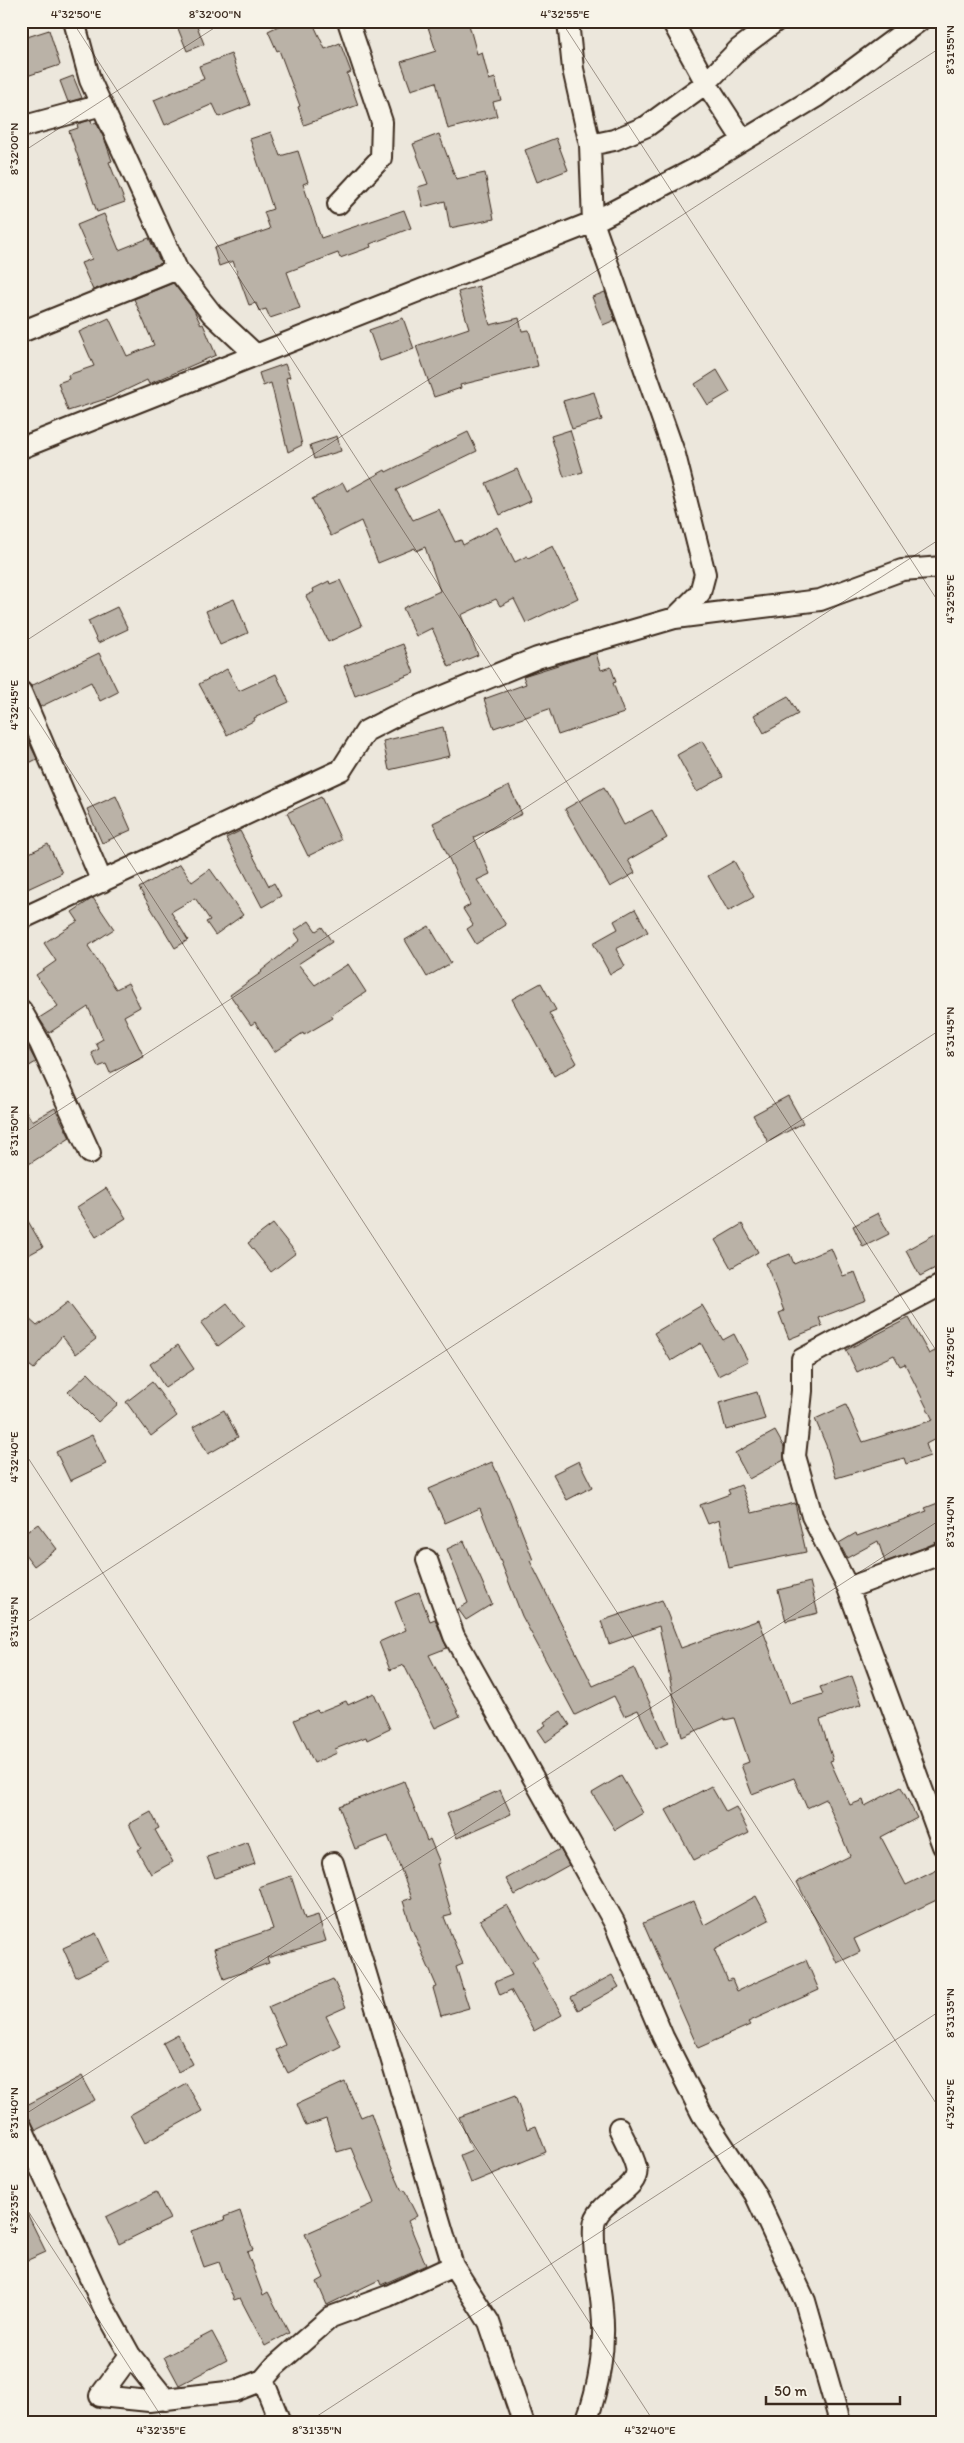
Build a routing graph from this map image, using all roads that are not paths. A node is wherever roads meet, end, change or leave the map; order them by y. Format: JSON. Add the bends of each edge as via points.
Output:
{"nodes":[{"id":1,"x":74,"y":21,"type":"edge"},
{"id":2,"x":348,"y":21,"type":"edge"},
{"id":3,"x":568,"y":21,"type":"edge"},
{"id":4,"x":672,"y":21,"type":"edge"},
{"id":5,"x":776,"y":21,"type":"edge"},
{"id":6,"x":919,"y":21,"type":"edge"},
{"id":7,"x":706,"y":83,"type":"junction"},
{"id":8,"x":102,"y":105,"type":"junction"},
{"id":9,"x":21,"y":127,"type":"edge"},
{"id":10,"x":743,"y":140,"type":"junction"},
{"id":11,"x":590,"y":144,"type":"junction"},
{"id":12,"x":338,"y":204,"type":"dead end"},
{"id":13,"x":593,"y":222,"type":"junction"},
{"id":14,"x":177,"y":268,"type":"junction"},
{"id":15,"x":21,"y":332,"type":"edge"},
{"id":16,"x":256,"y":355,"type":"junction"},
{"id":17,"x":21,"y":448,"type":"edge"},
{"id":18,"x":943,"y":567,"type":"edge"},
{"id":19,"x":675,"y":618,"type":"junction"},
{"id":20,"x":21,"y":692,"type":"edge"},
{"id":21,"x":102,"y":882,"type":"junction"},
{"id":22,"x":21,"y":919,"type":"edge"},
{"id":23,"x":21,"y":1010,"type":"edge"},
{"id":24,"x":90,"y":1153,"type":"dead end"},
{"id":25,"x":943,"y":1284,"type":"edge"},
{"id":26,"x":943,"y":1553,"type":"edge"},
{"id":27,"x":427,"y":1560,"type":"dead end"},
{"id":28,"x":848,"y":1588,"type":"junction"},
{"id":29,"x":943,"y":1844,"type":"edge"},
{"id":30,"x":333,"y":1863,"type":"dead end"},
{"id":31,"x":21,"y":2126,"type":"edge"},
{"id":32,"x":619,"y":2128,"type":"dead end"},
{"id":33,"x":453,"y":2266,"type":"junction"},
{"id":34,"x":130,"y":2355,"type":"junction"},
{"id":35,"x":262,"y":2380,"type":"junction"},
{"id":36,"x":166,"y":2400,"type":"junction"},
{"id":37,"x":280,"y":2422,"type":"edge"},
{"id":38,"x":523,"y":2422,"type":"edge"},
{"id":39,"x":586,"y":2422,"type":"edge"},
{"id":40,"x":840,"y":2422,"type":"edge"}],
"edges":[{"from":1,"to":8,"type":"street","via":[[90,80]]},
{"from":2,"to":12,"type":"street","via":[[382,122],[382,158]]},
{"from":3,"to":11,"type":"street","via":[[574,69]]},
{"from":4,"to":7,"type":"street"},
{"from":5,"to":7,"type":"street","via":[[739,48]]},
{"from":6,"to":10,"type":"street","via":[[816,97]]},
{"from":7,"to":10,"type":"street"},
{"from":7,"to":11,"type":"street","via":[[647,126],[614,140]]},
{"from":8,"to":9,"type":"street"},
{"from":8,"to":14,"type":"street"},
{"from":10,"to":13,"type":"street"},
{"from":11,"to":13,"type":"street"},
{"from":13,"to":16,"type":"street"},
{"from":13,"to":19,"type":"street","via":[[675,455],[705,574],[700,592]]},
{"from":14,"to":15,"type":"street"},
{"from":14,"to":16,"type":"street","via":[[212,314]]},
{"from":16,"to":17,"type":"street"},
{"from":18,"to":19,"type":"street","via":[[902,570],[820,600]]},
{"from":19,"to":21,"type":"street","via":[[537,658],[395,716],[366,731],[341,770]]},
{"from":20,"to":21,"type":"street"},
{"from":21,"to":22,"type":"street"},
{"from":23,"to":24,"type":"street","via":[[40,1043]]},
{"from":25,"to":28,"type":"street","via":[[802,1358],[795,1456],[812,1516]]},
{"from":26,"to":28,"type":"street"},
{"from":27,"to":40,"type":"street","via":[[454,1636],[614,1922],[663,2037],[702,2114],[755,2194],[805,2301]]},
{"from":28,"to":29,"type":"street"},
{"from":30,"to":33,"type":"street"},
{"from":31,"to":34,"type":"street","via":[[88,2275]]},
{"from":32,"to":39,"type":"street","via":[[636,2167],[636,2176],[632,2184],[606,2203],[594,2223],[595,2258],[603,2311],[602,2362]]},
{"from":33,"to":35,"type":"street","via":[[388,2296],[331,2317]]},
{"from":33,"to":38,"type":"street","via":[[489,2322]]},
{"from":34,"to":36,"type":"street"},
{"from":34,"to":36,"type":"street","via":[[100,2396]]},
{"from":35,"to":36,"type":"street","via":[[235,2391]]},
{"from":35,"to":37,"type":"street"}]}
